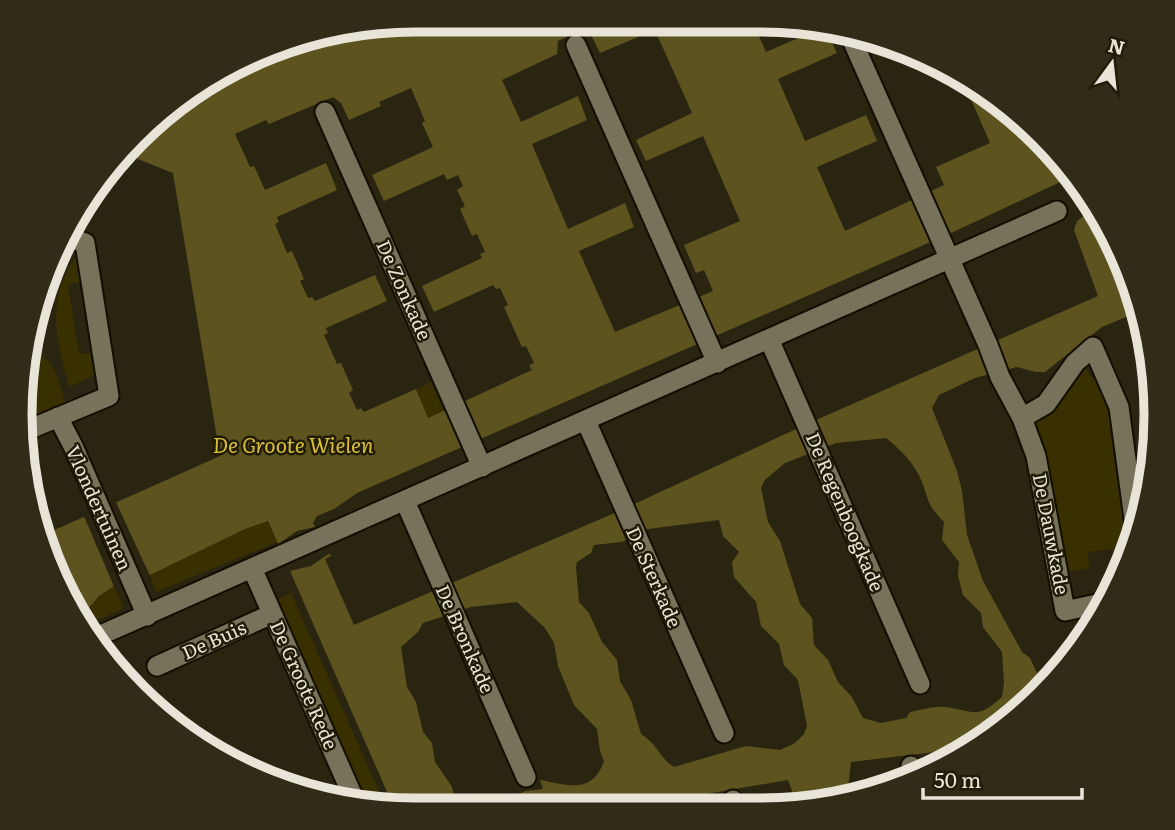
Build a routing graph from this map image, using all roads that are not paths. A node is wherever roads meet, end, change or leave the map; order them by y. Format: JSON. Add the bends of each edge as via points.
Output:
{"nodes":[{"id":1,"x":854,"y":44,"type":"edge"},
{"id":2,"x":576,"y":45,"type":"dead end"},
{"id":3,"x":325,"y":112,"type":"dead end"},
{"id":4,"x":1057,"y":211,"type":"dead end"},
{"id":5,"x":74,"y":239,"type":"edge"},
{"id":6,"x":946,"y":251,"type":"junction"},
{"id":7,"x":769,"y":340,"type":"junction"},
{"id":8,"x":714,"y":357,"type":"junction"},
{"id":9,"x":58,"y":417,"type":"junction"},
{"id":10,"x":1022,"y":418,"type":"junction"},
{"id":11,"x":586,"y":421,"type":"junction"},
{"id":12,"x":32,"y":428,"type":"edge"},
{"id":13,"x":479,"y":461,"type":"junction"},
{"id":14,"x":405,"y":501,"type":"junction"},
{"id":15,"x":1132,"y":505,"type":"edge"},
{"id":16,"x":252,"y":568,"type":"junction"},
{"id":17,"x":1093,"y":605,"type":"edge"},
{"id":18,"x":143,"y":608,"type":"junction"},
{"id":19,"x":272,"y":614,"type":"junction"},
{"id":20,"x":100,"y":634,"type":"edge"},
{"id":21,"x":156,"y":666,"type":"dead end"},
{"id":22,"x":920,"y":684,"type":"dead end"},
{"id":23,"x":724,"y":733,"type":"dead end"},
{"id":24,"x":526,"y":778,"type":"dead end"},
{"id":25,"x":351,"y":793,"type":"edge"}],
"edges":[{"from":1,"to":6,"type":"street"},
{"from":2,"to":8,"type":"street"},
{"from":3,"to":13,"type":"street","name":"De Zonkade"},
{"from":4,"to":6,"type":"street"},
{"from":5,"to":9,"type":"street","via":[[85,243],[110,396]]},
{"from":6,"to":7,"type":"street"},
{"from":6,"to":10,"type":"street","name":"De Dauwkade"},
{"from":7,"to":8,"type":"street"},
{"from":7,"to":22,"type":"street","name":"De Regenboogkade"},
{"from":8,"to":11,"type":"street"},
{"from":9,"to":12,"type":"street"},
{"from":9,"to":18,"type":"street","name":"Vlondertuinen"},
{"from":10,"to":15,"type":"street","via":[[1046,404],[1093,346],[1119,407]]},
{"from":10,"to":17,"type":"street","name":"De Dauwkade","via":[[1036,456],[1065,611]]},
{"from":11,"to":13,"type":"street"},
{"from":11,"to":23,"type":"street","name":"De Sterkade"},
{"from":13,"to":14,"type":"street"},
{"from":14,"to":16,"type":"street"},
{"from":14,"to":24,"type":"street","name":"De Bronkade"},
{"from":16,"to":18,"type":"street"},
{"from":16,"to":19,"type":"street","name":"De Groote Rede"},
{"from":18,"to":20,"type":"street"},
{"from":19,"to":21,"type":"street","name":"De Buis"},
{"from":19,"to":25,"type":"street","name":"De Groote Rede"}]}
